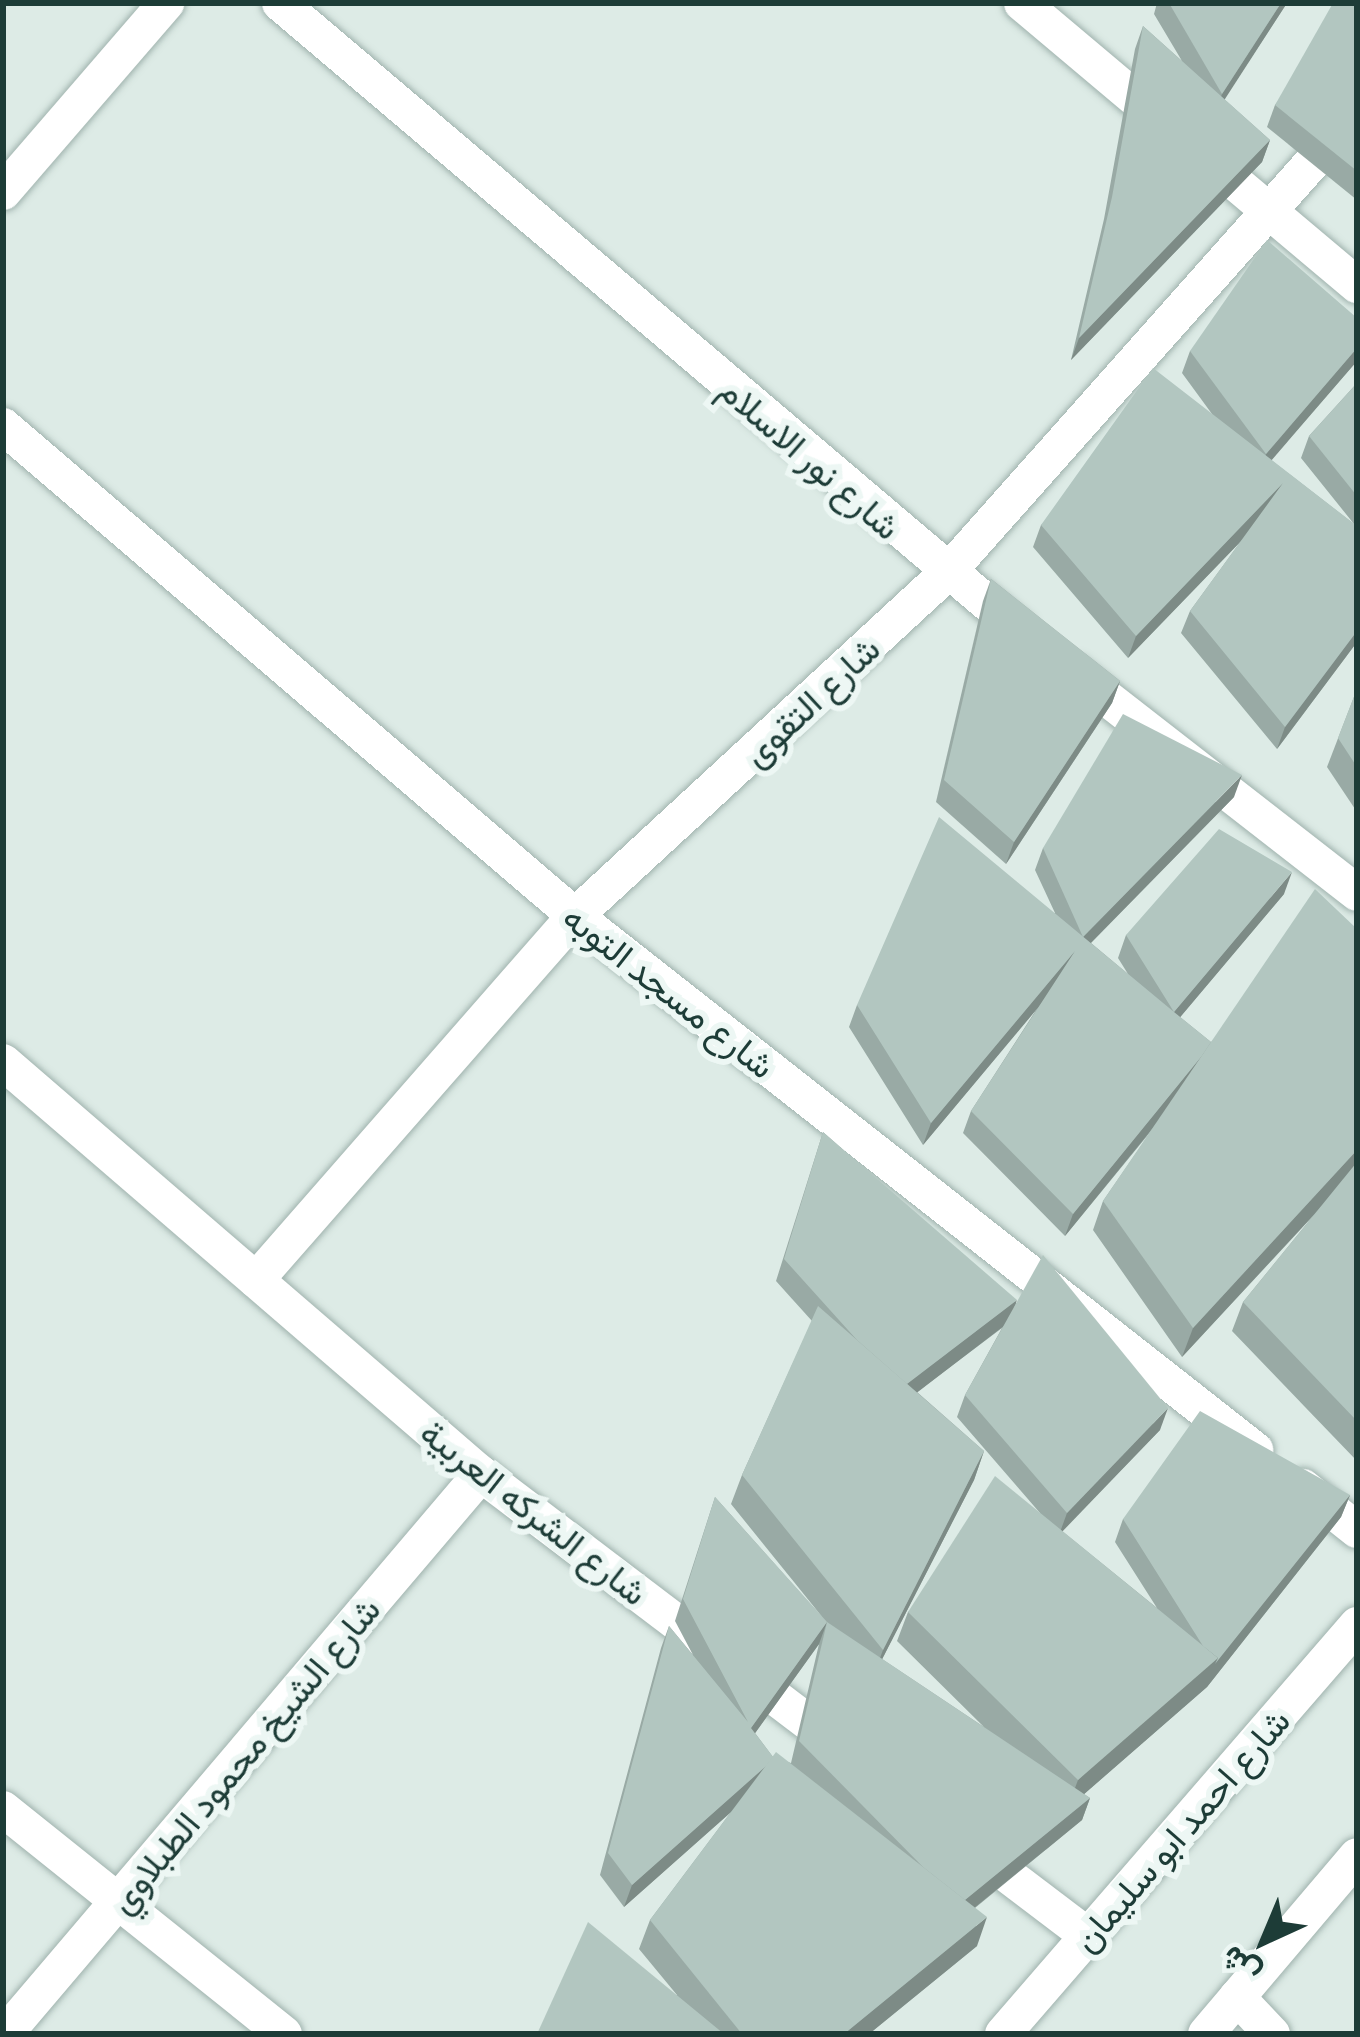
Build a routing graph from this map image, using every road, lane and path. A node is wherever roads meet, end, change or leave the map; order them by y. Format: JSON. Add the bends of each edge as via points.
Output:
{"nodes":[{"id":1,"x":166,"y":3,"type":"edge"},
{"id":2,"x":280,"y":3,"type":"edge"},
{"id":3,"x":1022,"y":3,"type":"edge"},
{"id":4,"x":1357,"y":112,"type":"edge"},
{"id":5,"x":3,"y":192,"type":"edge"},
{"id":6,"x":1269,"y":216,"type":"junction"},
{"id":7,"x":1357,"y":285,"type":"edge"},
{"id":8,"x":3,"y":426,"type":"edge"},
{"id":9,"x":947,"y":574,"type":"junction"},
{"id":10,"x":1357,"y":893,"type":"edge"},
{"id":11,"x":575,"y":916,"type":"junction"},
{"id":12,"x":3,"y":1062,"type":"edge"},
{"id":13,"x":256,"y":1280,"type":"junction"},
{"id":14,"x":481,"y":1474,"type":"junction"},
{"id":15,"x":1357,"y":1530,"type":"edge"},
{"id":16,"x":1357,"y":1625,"type":"edge"},
{"id":17,"x":881,"y":1778,"type":"edge"},
{"id":18,"x":3,"y":1809,"type":"edge"},
{"id":19,"x":938,"y":1821,"type":"edge"},
{"id":20,"x":1357,"y":1856,"type":"edge"},
{"id":21,"x":114,"y":1905,"type":"junction"},
{"id":22,"x":1088,"y":1936,"type":"junction"},
{"id":23,"x":1238,"y":1997,"type":"junction"},
{"id":24,"x":4,"y":2034,"type":"edge"},
{"id":25,"x":284,"y":2034,"type":"edge"},
{"id":26,"x":1003,"y":2034,"type":"edge"},
{"id":27,"x":1206,"y":2034,"type":"edge"},
{"id":28,"x":1272,"y":2034,"type":"edge"}],
"edges":[{"from":1,"to":5,"type":"street"},
{"from":2,"to":9,"type":"street","name":"شارع نور الاسلام"},
{"from":3,"to":6,"type":"street"},
{"from":4,"to":6,"type":"street","name":"شارع التقوى"},
{"from":6,"to":7,"type":"street"},
{"from":6,"to":9,"type":"street","name":"شارع التقوى"},
{"from":8,"to":11,"type":"street","name":"شارع مسجد التوبه"},
{"from":9,"to":10,"type":"street","name":"شارع نور الاسلام"},
{"from":9,"to":11,"type":"street","name":"شارع التقوى"},
{"from":11,"to":13,"type":"street","name":"شارع التقوى"},
{"from":11,"to":15,"type":"street","name":"شارع مسجد التوبه"},
{"from":12,"to":13,"type":"street","name":"شارع الشركه العربية"},
{"from":13,"to":14,"type":"street","name":"شارع الشركه العربية"},
{"from":14,"to":17,"type":"street","name":"شارع الشركه العربية"},
{"from":14,"to":21,"type":"street","name":"شارع الشيخ محمود الطبلاوي"},
{"from":16,"to":22,"type":"street","name":"شارع احمد ابو سليمان"},
{"from":18,"to":21,"type":"street"},
{"from":19,"to":22,"type":"street"},
{"from":20,"to":23,"type":"street"},
{"from":21,"to":24,"type":"street","name":"شارع الشيخ محمود الطبلاوي"},
{"from":21,"to":25,"type":"street"},
{"from":22,"to":26,"type":"street","name":"شارع احمد ابو سليمان"},
{"from":23,"to":27,"type":"street"},
{"from":23,"to":28,"type":"street"}]}
